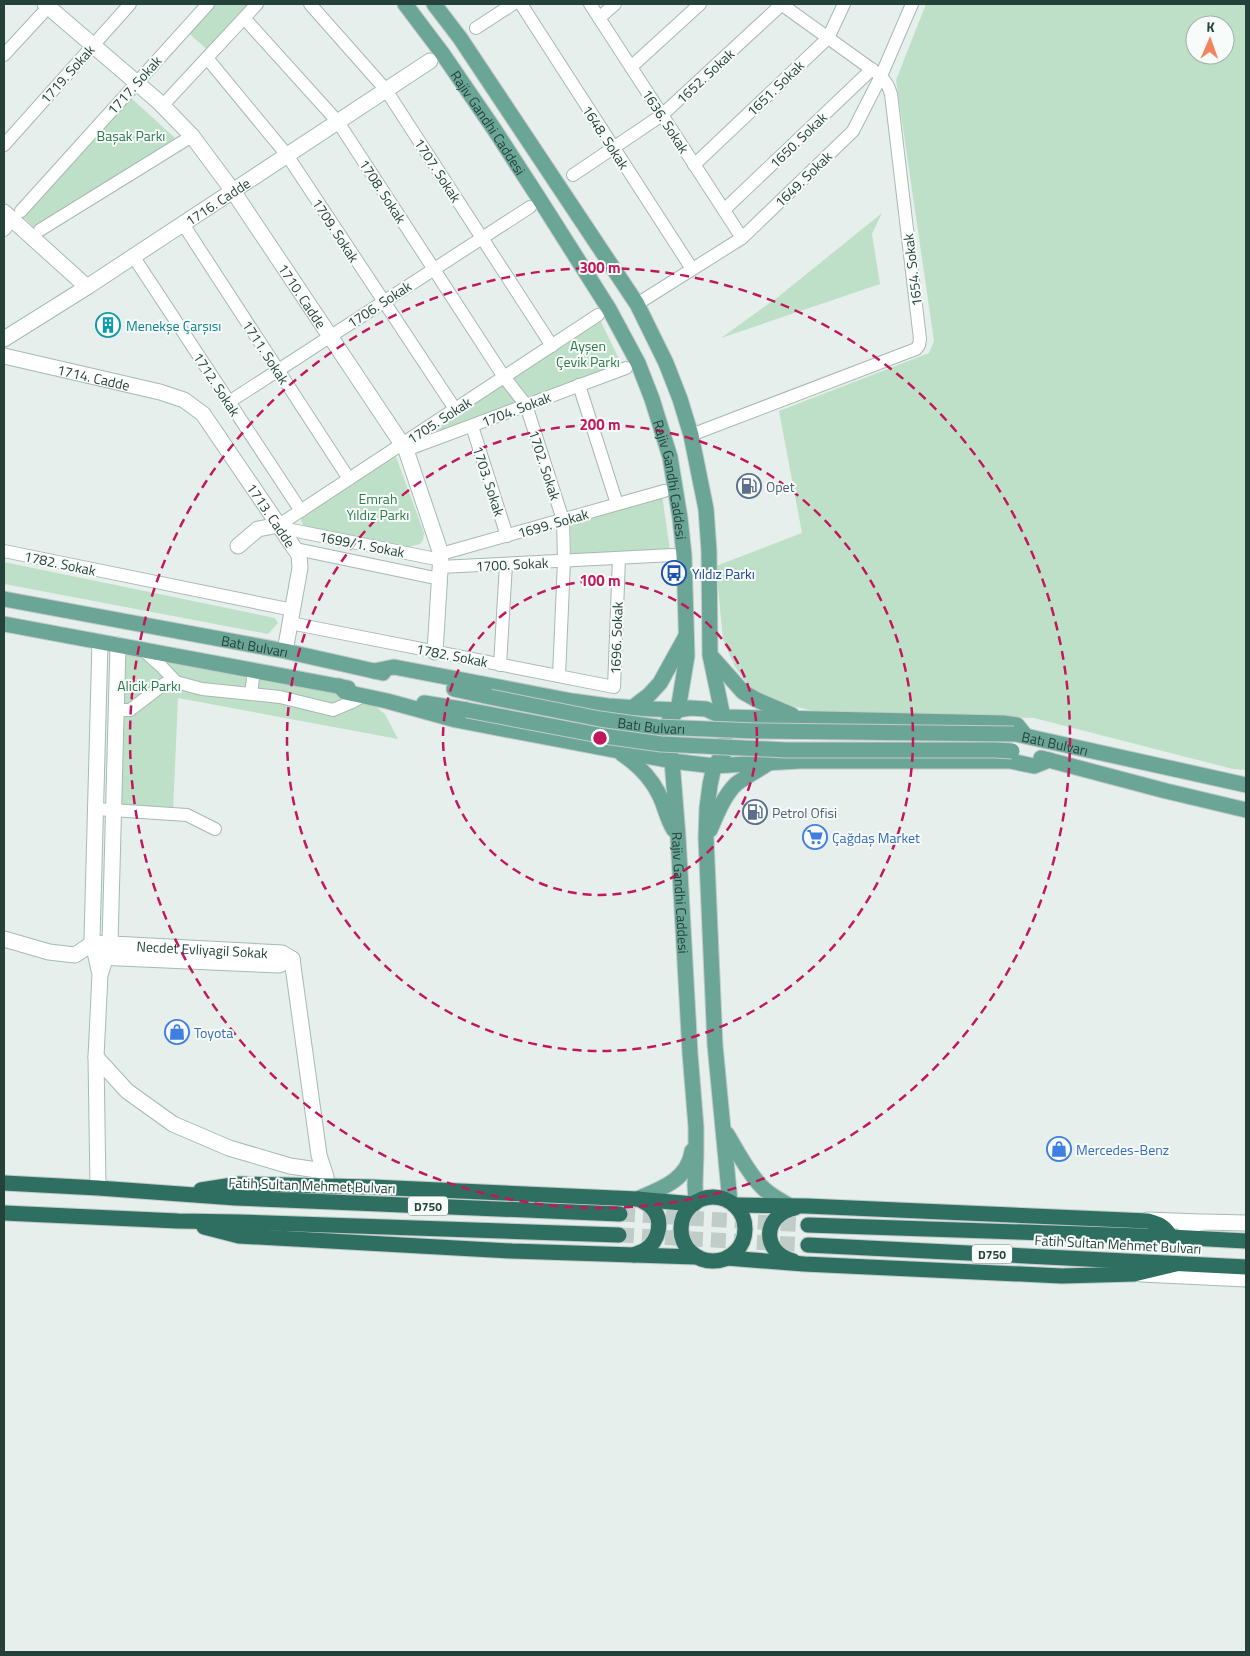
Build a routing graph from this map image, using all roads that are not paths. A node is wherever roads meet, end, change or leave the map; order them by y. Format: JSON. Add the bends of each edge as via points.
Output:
{"nodes":[{"id":1,"x":130,"y":4,"type":"edge"},
{"id":2,"x":208,"y":4,"type":"edge"},
{"id":3,"x":257,"y":4,"type":"edge"},
{"id":4,"x":310,"y":4,"type":"edge"},
{"id":5,"x":405,"y":4,"type":"edge"},
{"id":6,"x":434,"y":4,"type":"edge"},
{"id":7,"x":513,"y":4,"type":"edge"},
{"id":8,"x":521,"y":4,"type":"edge"},
{"id":9,"x":590,"y":4,"type":"edge"},
{"id":10,"x":615,"y":4,"type":"edge"},
{"id":11,"x":700,"y":4,"type":"edge"},
{"id":12,"x":782,"y":4,"type":"edge"},
{"id":13,"x":844,"y":4,"type":"edge"},
{"id":14,"x":912,"y":4,"type":"edge"},
{"id":15,"x":48,"y":5,"type":"edge"},
{"id":16,"x":500,"y":8,"type":"edge"},
{"id":17,"x":244,"y":18,"type":"junction"},
{"id":18,"x":599,"y":18,"type":"junction"},
{"id":19,"x":476,"y":28,"type":"dead end"},
{"id":20,"x":828,"y":38,"type":"junction"},
{"id":21,"x":93,"y":45,"type":"junction"},
{"id":22,"x":4,"y":55,"type":"edge"},
{"id":23,"x":207,"y":58,"type":"junction"},
{"id":24,"x":430,"y":61,"type":"dead end"},
{"id":25,"x":631,"y":68,"type":"junction"},
{"id":26,"x":876,"y":73,"type":"junction"},
{"id":27,"x":136,"y":83,"type":"junction"},
{"id":28,"x":386,"y":90,"type":"junction"},
{"id":29,"x":163,"y":105,"type":"junction"},
{"id":30,"x":662,"y":115,"type":"junction"},
{"id":31,"x":338,"y":122,"type":"junction"},
{"id":32,"x":192,"y":136,"type":"junction"},
{"id":33,"x":4,"y":145,"type":"edge"},
{"id":34,"x":614,"y":148,"type":"junction"},
{"id":35,"x":287,"y":155,"type":"junction"},
{"id":36,"x":694,"y":165,"type":"junction"},
{"id":37,"x":573,"y":175,"type":"dead end"},
{"id":38,"x":233,"y":191,"type":"junction"},
{"id":39,"x":530,"y":207,"type":"dead end"},
{"id":40,"x":724,"y":210,"type":"junction"},
{"id":41,"x":10,"y":218,"type":"edge"},
{"id":42,"x":183,"y":224,"type":"junction"},
{"id":43,"x":40,"y":230,"type":"dead end"},
{"id":44,"x":482,"y":238,"type":"junction"},
{"id":45,"x":742,"y":238,"type":"junction"},
{"id":46,"x":133,"y":256,"type":"junction"},
{"id":47,"x":434,"y":269,"type":"junction"},
{"id":48,"x":692,"y":269,"type":"junction"},
{"id":49,"x":88,"y":286,"type":"junction"},
{"id":50,"x":384,"y":301,"type":"junction"},
{"id":51,"x":636,"y":304,"type":"junction"},
{"id":52,"x":598,"y":315,"type":"dead end"},
{"id":53,"x":330,"y":336,"type":"junction"},
{"id":54,"x":4,"y":339,"type":"edge"},
{"id":55,"x":552,"y":346,"type":"junction"},
{"id":56,"x":4,"y":356,"type":"edge"},
{"id":57,"x":626,"y":368,"type":"dead end"},
{"id":58,"x":278,"y":370,"type":"junction"},
{"id":59,"x":504,"y":377,"type":"junction"},
{"id":60,"x":579,"y":385,"type":"junction"},
{"id":61,"x":184,"y":400,"type":"joint"},
{"id":62,"x":229,"y":402,"type":"junction"},
{"id":63,"x":526,"y":405,"type":"junction"},
{"id":64,"x":455,"y":409,"type":"junction"},
{"id":65,"x":472,"y":426,"type":"junction"},
{"id":66,"x":692,"y":435,"type":"junction"},
{"id":67,"x":404,"y":447,"type":"junction"},
{"id":68,"x":348,"y":479,"type":"junction"},
{"id":69,"x":664,"y":491,"type":"dead end"},
{"id":70,"x":618,"y":504,"type":"junction"},
{"id":71,"x":301,"y":511,"type":"junction"},
{"id":72,"x":563,"y":520,"type":"junction"},
{"id":73,"x":281,"y":526,"type":"junction"},
{"id":74,"x":507,"y":536,"type":"junction"},
{"id":75,"x":238,"y":546,"type":"dead end"},
{"id":76,"x":296,"y":549,"type":"junction"},
{"id":77,"x":4,"y":551,"type":"edge"},
{"id":78,"x":673,"y":555,"type":"dead end"},
{"id":79,"x":619,"y":558,"type":"junction"},
{"id":80,"x":564,"y":561,"type":"junction"},
{"id":81,"x":506,"y":564,"type":"junction"},
{"id":82,"x":441,"y":565,"type":"junction"},
{"id":83,"x":4,"y":599,"type":"edge"},
{"id":84,"x":291,"y":617,"type":"junction"},
{"id":85,"x":4,"y":624,"type":"edge"},
{"id":86,"x":686,"y":636,"type":"junction"},
{"id":87,"x":100,"y":642,"type":"junction"},
{"id":88,"x":118,"y":645,"type":"junction"},
{"id":89,"x":143,"y":650,"type":"junction"},
{"id":90,"x":285,"y":651,"type":"junction"},
{"id":91,"x":435,"y":652,"type":"junction"},
{"id":92,"x":710,"y":655,"type":"junction"},
{"id":93,"x":500,"y":665,"type":"junction"},
{"id":94,"x":254,"y":670,"type":"junction"},
{"id":95,"x":374,"y":671,"type":"junction"},
{"id":96,"x":559,"y":676,"type":"junction"},
{"id":97,"x":176,"y":682,"type":"junction"},
{"id":98,"x":339,"y":686,"type":"junction"},
{"id":99,"x":614,"y":687,"type":"joint"},
{"id":100,"x":251,"y":694,"type":"junction"},
{"id":101,"x":362,"y":696,"type":"junction"},
{"id":102,"x":632,"y":708,"type":"junction"},
{"id":103,"x":117,"y":710,"type":"junction"},
{"id":104,"x":678,"y":710,"type":"junction"},
{"id":105,"x":723,"y":717,"type":"junction"},
{"id":106,"x":800,"y":718,"type":"junction"},
{"id":107,"x":1020,"y":734,"type":"junction"},
{"id":108,"x":617,"y":751,"type":"junction"},
{"id":109,"x":1049,"y":760,"type":"junction"},
{"id":110,"x":672,"y":761,"type":"junction"},
{"id":111,"x":769,"y":763,"type":"junction"},
{"id":112,"x":714,"y":766,"type":"junction"},
{"id":113,"x":1246,"y":785,"type":"edge"},
{"id":114,"x":96,"y":809,"type":"junction"},
{"id":115,"x":114,"y":810,"type":"junction"},
{"id":116,"x":1246,"y":810,"type":"edge"},
{"id":117,"x":215,"y":829,"type":"dead end"},
{"id":118,"x":678,"y":836,"type":"junction"},
{"id":119,"x":706,"y":838,"type":"junction"},
{"id":120,"x":4,"y":939,"type":"edge"},
{"id":121,"x":101,"y":950,"type":"junction"},
{"id":122,"x":96,"y":1057,"type":"junction"},
{"id":123,"x":696,"y":1127,"type":"junction"},
{"id":124,"x":723,"y":1128,"type":"junction"},
{"id":125,"x":324,"y":1171,"type":"junction"},
{"id":126,"x":4,"y":1183,"type":"edge"},
{"id":127,"x":328,"y":1186,"type":"junction"},
{"id":128,"x":98,"y":1188,"type":"junction"},
{"id":129,"x":178,"y":1194,"type":"junction"},
{"id":130,"x":637,"y":1199,"type":"junction"},
{"id":131,"x":695,"y":1203,"type":"junction"},
{"id":132,"x":732,"y":1203,"type":"junction"},
{"id":133,"x":790,"y":1206,"type":"junction"},
{"id":134,"x":806,"y":1206,"type":"junction"},
{"id":135,"x":4,"y":1213,"type":"edge"},
{"id":136,"x":620,"y":1214,"type":"tunnel mouth"},
{"id":137,"x":1133,"y":1220,"type":"junction"},
{"id":138,"x":178,"y":1221,"type":"junction"},
{"id":139,"x":1204,"y":1222,"type":"junction"},
{"id":140,"x":1246,"y":1223,"type":"edge"},
{"id":141,"x":808,"y":1225,"type":"tunnel mouth"},
{"id":142,"x":619,"y":1235,"type":"tunnel mouth"},
{"id":143,"x":1177,"y":1237,"type":"junction"},
{"id":144,"x":1246,"y":1241,"type":"edge"},
{"id":145,"x":808,"y":1245,"type":"tunnel mouth"},
{"id":146,"x":632,"y":1255,"type":"junction"},
{"id":147,"x":696,"y":1257,"type":"junction"},
{"id":148,"x":728,"y":1258,"type":"junction"},
{"id":149,"x":804,"y":1264,"type":"junction"},
{"id":150,"x":1176,"y":1264,"type":"junction"},
{"id":151,"x":1246,"y":1267,"type":"edge"},
{"id":152,"x":1134,"y":1274,"type":"junction"},
{"id":153,"x":1246,"y":1278,"type":"edge"}],
"edges":[{"from":1,"to":21,"type":"street","name":"1719. Sokak"},
{"from":2,"to":27,"type":"street","name":"1717. Sokak"},
{"from":3,"to":17,"type":"street"},
{"from":4,"to":28,"type":"street","name":"1707. Sokak"},
{"from":5,"to":86,"type":"main road","name":"Rajiv Gandhi Caddesi","via":[[442,53],[540,200],[609,308],[638,363],[661,426],[676,487],[684,555]]},
{"from":6,"to":51,"type":"main road","name":"Rajiv Gandhi Caddesi","via":[[460,38]]},
{"from":7,"to":16,"type":"street"},
{"from":8,"to":34,"type":"street","name":"1648. Sokak"},
{"from":9,"to":18,"type":"street","name":"1636. Sokak"},
{"from":10,"to":18,"type":"street"},
{"from":11,"to":25,"type":"street"},
{"from":12,"to":20,"type":"street","name":"1654. Sokak"},
{"from":12,"to":30,"type":"street","name":"1652. Sokak"},
{"from":13,"to":20,"type":"street","name":"1651. Sokak"},
{"from":14,"to":26,"type":"street","name":"1649. Sokak"},
{"from":15,"to":21,"type":"street","name":"1710. Cadde"},
{"from":15,"to":22,"type":"street"},
{"from":16,"to":19,"type":"street"},
{"from":17,"to":23,"type":"street"},
{"from":17,"to":31,"type":"street","name":"1708. Sokak"},
{"from":18,"to":25,"type":"street","name":"1636. Sokak"},
{"from":20,"to":26,"type":"street","name":"1654. Sokak"},
{"from":20,"to":36,"type":"street","name":"1651. Sokak"},
{"from":21,"to":27,"type":"street","name":"1710. Cadde"},
{"from":21,"to":33,"type":"street","name":"1719. Sokak"},
{"from":23,"to":29,"type":"street"},
{"from":23,"to":35,"type":"street","name":"1709. Sokak"},
{"from":24,"to":28,"type":"street","name":"1716. Cadde"},
{"from":25,"to":30,"type":"street","name":"1636. Sokak"},
{"from":26,"to":40,"type":"street","name":"1650. Sokak"},
{"from":26,"to":45,"type":"street","name":"1649. Sokak","via":[[853,131]]},
{"from":26,"to":66,"type":"street","name":"1654. Sokak","via":[[891,94],[919,345],[916,349]]},
{"from":27,"to":29,"type":"street","name":"1710. Cadde"},
{"from":27,"to":41,"type":"street","name":"1717. Sokak"},
{"from":28,"to":31,"type":"street","name":"1716. Cadde"},
{"from":28,"to":44,"type":"street","name":"1707. Sokak"},
{"from":29,"to":32,"type":"street","name":"1710. Cadde"},
{"from":30,"to":34,"type":"street","name":"1652. Sokak"},
{"from":30,"to":36,"type":"street","name":"1636. Sokak"},
{"from":31,"to":35,"type":"street","name":"1716. Cadde"},
{"from":31,"to":47,"type":"street","name":"1708. Sokak"},
{"from":32,"to":38,"type":"street","name":"1710. Cadde"},
{"from":32,"to":43,"type":"street"},
{"from":34,"to":37,"type":"street","name":"1652. Sokak"},
{"from":34,"to":48,"type":"street","name":"1648. Sokak"},
{"from":35,"to":38,"type":"street","name":"1716. Cadde"},
{"from":35,"to":50,"type":"street","name":"1709. Sokak"},
{"from":36,"to":40,"type":"street","name":"1636. Sokak"},
{"from":38,"to":42,"type":"street","name":"1716. Cadde"},
{"from":38,"to":53,"type":"street","name":"1710. Cadde"},
{"from":39,"to":44,"type":"street","name":"1706. Sokak"},
{"from":40,"to":45,"type":"street","name":"1636. Sokak"},
{"from":41,"to":49,"type":"street"},
{"from":42,"to":46,"type":"street","name":"1716. Cadde"},
{"from":42,"to":58,"type":"street","name":"1711. Sokak"},
{"from":44,"to":47,"type":"street","name":"1706. Sokak"},
{"from":44,"to":55,"type":"street","name":"1707. Sokak"},
{"from":45,"to":48,"type":"street","name":"1649. Sokak"},
{"from":46,"to":49,"type":"street","name":"1716. Cadde"},
{"from":46,"to":62,"type":"street","name":"1712. Sokak"},
{"from":47,"to":50,"type":"street","name":"1706. Sokak"},
{"from":47,"to":59,"type":"street","name":"1708. Sokak"},
{"from":48,"to":51,"type":"street","name":"1649. Sokak"},
{"from":49,"to":54,"type":"street","name":"1716. Cadde"},
{"from":50,"to":53,"type":"street","name":"1706. Sokak"},
{"from":50,"to":64,"type":"street","name":"1709. Sokak"},
{"from":51,"to":66,"type":"main road","name":"Rajiv Gandhi Caddesi","via":[[666,363]]},
{"from":52,"to":55,"type":"street","name":"1705. Sokak"},
{"from":53,"to":58,"type":"street","name":"1706. Sokak"},
{"from":53,"to":67,"type":"street","name":"1710. Cadde"},
{"from":55,"to":59,"type":"street","name":"1705. Sokak"},
{"from":56,"to":61,"type":"street","name":"1714. Cadde"},
{"from":57,"to":60,"type":"street","name":"1704. Sokak"},
{"from":58,"to":62,"type":"street","name":"1706. Sokak"},
{"from":58,"to":68,"type":"street","name":"1711. Sokak"},
{"from":59,"to":63,"type":"street","name":"1702. Sokak"},
{"from":59,"to":64,"type":"street","name":"1705. Sokak"},
{"from":60,"to":63,"type":"street","name":"1704. Sokak"},
{"from":60,"to":70,"type":"street"},
{"from":61,"to":73,"type":"street","name":"1713. Cadde","via":[[207,419]]},
{"from":62,"to":71,"type":"street","name":"1712. Sokak"},
{"from":63,"to":65,"type":"street","name":"1704. Sokak"},
{"from":63,"to":72,"type":"street","name":"1702. Sokak"},
{"from":64,"to":67,"type":"street","name":"1705. Sokak"},
{"from":65,"to":67,"type":"street","name":"1704. Sokak"},
{"from":65,"to":74,"type":"street","name":"1703. Sokak"},
{"from":66,"to":92,"type":"main road","name":"Rajiv Gandhi Caddesi","via":[[706,509]]},
{"from":67,"to":68,"type":"street","name":"1705. Sokak"},
{"from":67,"to":82,"type":"street","name":"1710. Cadde"},
{"from":68,"to":71,"type":"street","name":"1705. Sokak"},
{"from":69,"to":70,"type":"street","name":"1699. Sokak"},
{"from":70,"to":72,"type":"street","name":"1699. Sokak"},
{"from":71,"to":73,"type":"street","name":"1705. Sokak"},
{"from":72,"to":74,"type":"street","name":"1699. Sokak"},
{"from":72,"to":80,"type":"street","name":"1702. Sokak"},
{"from":73,"to":75,"type":"street","via":[[258,529]]},
{"from":73,"to":76,"type":"street","name":"1713. Cadde"},
{"from":73,"to":82,"type":"street","name":"1699/1. Sokak"},
{"from":74,"to":82,"type":"street","name":"1699. Sokak"},
{"from":76,"to":82,"type":"street","name":"1699/1. Sokak"},
{"from":76,"to":84,"type":"street","name":"1713. Cadde","via":[[300,568]]},
{"from":77,"to":84,"type":"street","name":"1782. Sokak"},
{"from":78,"to":79,"type":"street","name":"1700. Sokak"},
{"from":79,"to":80,"type":"street","name":"1700. Sokak"},
{"from":79,"to":99,"type":"street","name":"1696. Sokak"},
{"from":80,"to":81,"type":"street","name":"1700. Sokak"},
{"from":80,"to":96,"type":"street","name":"1702. Sokak"},
{"from":81,"to":82,"type":"street","name":"1700. Sokak"},
{"from":81,"to":93,"type":"street"},
{"from":82,"to":91,"type":"street","name":"1710. Cadde"},
{"from":83,"to":90,"type":"main road","name":"Batı Bulvarı"},
{"from":84,"to":90,"type":"street","name":"1713. Cadde"},
{"from":84,"to":91,"type":"street","name":"1782. Sokak"},
{"from":85,"to":87,"type":"main road","name":"Batı Bulvarı"},
{"from":86,"to":102,"type":"main road","via":[[660,683]]},
{"from":86,"to":104,"type":"main road","name":"Rajiv Gandhi Caddesi","via":[[687,656]]},
{"from":87,"to":88,"type":"main road","name":"Batı Bulvarı"},
{"from":87,"to":114,"type":"street"},
{"from":88,"to":89,"type":"main road","name":"Batı Bulvarı"},
{"from":88,"to":103,"type":"street"},
{"from":89,"to":94,"type":"main road","name":"Batı Bulvarı"},
{"from":89,"to":97,"type":"street"},
{"from":90,"to":95,"type":"main road","name":"Batı Bulvarı"},
{"from":91,"to":93,"type":"street","name":"1782. Sokak"},
{"from":92,"to":105,"type":"main road","name":"Rajiv Gandhi Caddesi"},
{"from":92,"to":106,"type":"main road","via":[[743,692]]},
{"from":93,"to":96,"type":"street","name":"1782. Sokak"},
{"from":94,"to":98,"type":"main road","name":"Batı Bulvarı"},
{"from":94,"to":100,"type":"street"},
{"from":95,"to":102,"type":"main road","name":"Batı Bulvarı","via":[[394,667],[572,701]]},
{"from":95,"to":107,"type":"main road","name":"Batı Bulvarı","bridge":true,"via":[[600,719],[656,727]]},
{"from":96,"to":99,"type":"street","name":"1782. Sokak"},
{"from":97,"to":100,"type":"street","via":[[202,689]]},
{"from":97,"to":103,"type":"street","via":[[164,684],[130,710]]},
{"from":98,"to":101,"type":"main road","via":[[345,692]]},
{"from":98,"to":109,"type":"main road","name":"Batı Bulvarı","bridge":true,"via":[[661,744],[786,750],[995,750]]},
{"from":100,"to":101,"type":"street","via":[[280,697],[333,710]]},
{"from":101,"to":108,"type":"main road","via":[[465,722]]},
{"from":102,"to":104,"type":"main road","name":"Batı Bulvarı"},
{"from":103,"to":115,"type":"street"},
{"from":104,"to":105,"type":"main road","name":"Batı Bulvarı","via":[[706,709]]},
{"from":104,"to":110,"type":"main road","name":"Rajiv Gandhi Caddesi","via":[[668,720],[666,737]]},
{"from":105,"to":106,"type":"main road","name":"Batı Bulvarı"},
{"from":105,"to":112,"type":"main road","name":"Rajiv Gandhi Caddesi","via":[[724,753]]},
{"from":106,"to":107,"type":"main road","name":"Batı Bulvarı","via":[[1003,723],[1017,725]]},
{"from":107,"to":113,"type":"main road","name":"Batı Bulvarı"},
{"from":108,"to":110,"type":"main road"},
{"from":108,"to":118,"type":"main road","via":[[654,783]]},
{"from":109,"to":111,"type":"main road","via":[[1034,766],[1010,761]]},
{"from":109,"to":116,"type":"main road","name":"Batı Bulvarı"},
{"from":110,"to":112,"type":"main road"},
{"from":110,"to":118,"type":"main road","name":"Rajiv Gandhi Caddesi"},
{"from":111,"to":112,"type":"main road"},
{"from":111,"to":119,"type":"main road","via":[[737,784],[727,795]]},
{"from":112,"to":119,"type":"main road","name":"Rajiv Gandhi Caddesi"},
{"from":114,"to":115,"type":"street"},
{"from":114,"to":121,"type":"street"},
{"from":115,"to":117,"type":"street","via":[[186,814]]},
{"from":115,"to":121,"type":"street"},
{"from":118,"to":123,"type":"main road","name":"Rajiv Gandhi Caddesi"},
{"from":119,"to":124,"type":"main road","name":"Rajiv Gandhi Caddesi","via":[[715,1045]]},
{"from":120,"to":121,"type":"street","via":[[49,952],[75,955]]},
{"from":121,"to":122,"type":"street"},
{"from":121,"to":125,"type":"street","name":"Necdet Evliyagil Sokak","via":[[282,953],[292,959],[319,1156]]},
{"from":122,"to":125,"type":"street","via":[[127,1091],[173,1124],[229,1148],[290,1166]]},
{"from":122,"to":128,"type":"street"},
{"from":123,"to":130,"type":"main road","via":[[691,1158],[683,1174],[668,1186]]},
{"from":123,"to":131,"type":"main road","name":"Rajiv Gandhi Caddesi"},
{"from":124,"to":132,"type":"main road","name":"Rajiv Gandhi Caddesi"},
{"from":124,"to":133,"type":"main road","via":[[761,1186]]},
{"from":125,"to":127,"type":"street"},
{"from":126,"to":128,"type":"highway","name":"Fatih Sultan Mehmet Bulvarı","number":"D750"},
{"from":127,"to":129,"type":"highway","via":[[238,1184]]},
{"from":127,"to":130,"type":"highway"},
{"from":128,"to":129,"type":"highway","name":"Fatih Sultan Mehmet Bulvarı","number":"D750"},
{"from":129,"to":136,"type":"highway","name":"Fatih Sultan Mehmet Bulvarı","number":"D750"},
{"from":130,"to":131,"type":"highway"},
{"from":130,"to":146,"type":"highway","via":[[652,1208],[659,1225],[654,1241],[645,1250]]},
{"from":131,"to":132,"type":"highway","via":[[708,1197]]},
{"from":131,"to":147,"type":"highway","via":[[684,1215],[681,1234],[688,1251]]},
{"from":132,"to":133,"type":"highway"},
{"from":132,"to":148,"type":"highway","via":[[744,1218],[746,1228],[740,1248]]},
{"from":133,"to":134,"type":"highway"},
{"from":134,"to":137,"type":"highway"},
{"from":134,"to":149,"type":"highway","via":[[781,1212],[772,1221],[770,1233],[771,1245],[777,1254]]},
{"from":135,"to":138,"type":"highway","number":"D750"},
{"from":137,"to":139,"type":"street"},
{"from":137,"to":143,"type":"highway","via":[[1161,1225]]},
{"from":138,"to":142,"type":"highway","number":"D750"},
{"from":138,"to":146,"type":"highway","via":[[239,1236]]},
{"from":139,"to":140,"type":"street"},
{"from":139,"to":143,"type":"street","via":[[1193,1225]]},
{"from":141,"to":143,"type":"highway","name":"Fatih Sultan Mehmet Bulvarı","number":"D750"},
{"from":143,"to":144,"type":"highway","name":"Fatih Sultan Mehmet Bulvarı","number":"D750"},
{"from":145,"to":150,"type":"highway","name":"Fatih Sultan Mehmet Bulvarı","number":"D750"},
{"from":146,"to":147,"type":"highway"},
{"from":147,"to":148,"type":"highway","via":[[714,1262]]},
{"from":148,"to":149,"type":"highway"},
{"from":149,"to":152,"type":"highway","via":[[1062,1276]]},
{"from":150,"to":151,"type":"highway","name":"Fatih Sultan Mehmet Bulvarı","number":"D750"},
{"from":150,"to":152,"type":"highway"},
{"from":152,"to":153,"type":"street","name":"Fatih Sultan Mehmet Bulvarı"}]}
